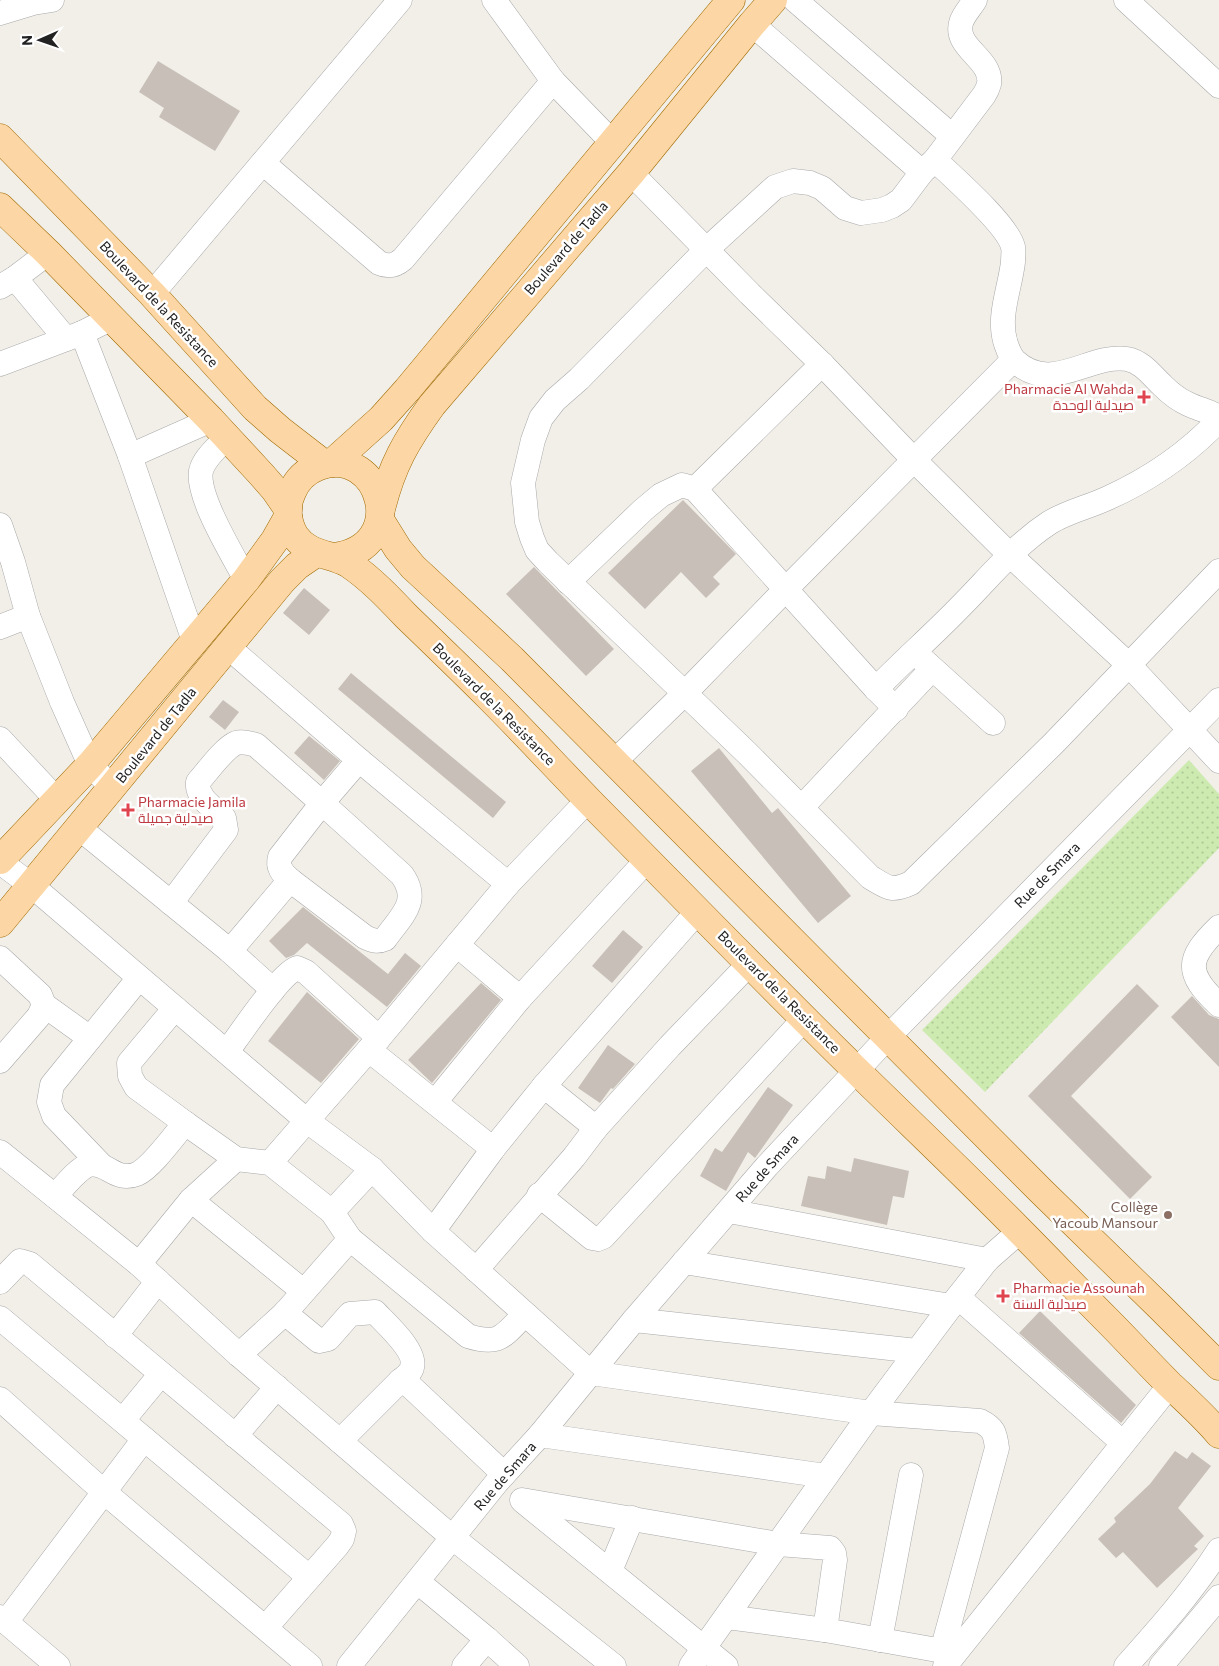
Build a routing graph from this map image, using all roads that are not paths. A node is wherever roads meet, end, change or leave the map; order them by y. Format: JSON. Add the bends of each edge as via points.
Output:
{"nodes":[{"id":1,"x":52,"y":0,"type":"edge"},
{"id":2,"x":400,"y":0,"type":"edge"},
{"id":3,"x":494,"y":0,"type":"edge"},
{"id":4,"x":731,"y":0,"type":"edge"},
{"id":5,"x":773,"y":0,"type":"edge"},
{"id":6,"x":794,"y":0,"type":"edge"},
{"id":7,"x":975,"y":0,"type":"edge"},
{"id":8,"x":1126,"y":0,"type":"edge"},
{"id":9,"x":0,"y":13,"type":"edge"},
{"id":10,"x":752,"y":24,"type":"junction"},
{"id":11,"x":553,"y":81,"type":"junction"},
{"id":12,"x":1219,"y":86,"type":"edge"},
{"id":13,"x":952,"y":136,"type":"junction"},
{"id":14,"x":0,"y":138,"type":"edge"},
{"id":15,"x":613,"y":143,"type":"junction"},
{"id":16,"x":263,"y":163,"type":"junction"},
{"id":17,"x":928,"y":166,"type":"junction"},
{"id":18,"x":631,"y":173,"type":"junction"},
{"id":19,"x":0,"y":207,"type":"edge"},
{"id":20,"x":706,"y":250,"type":"junction"},
{"id":21,"x":48,"y":253,"type":"junction"},
{"id":22,"x":8,"y":283,"type":"edge"},
{"id":23,"x":152,"y":294,"type":"junction"},
{"id":24,"x":112,"y":318,"type":"junction"},
{"id":25,"x":74,"y":336,"type":"junction"},
{"id":26,"x":1013,"y":360,"type":"junction"},
{"id":27,"x":0,"y":364,"type":"edge"},
{"id":28,"x":822,"y":364,"type":"junction"},
{"id":29,"x":1219,"y":418,"type":"edge"},
{"id":30,"x":218,"y":429,"type":"junction"},
{"id":31,"x":130,"y":456,"type":"junction"},
{"id":32,"x":914,"y":460,"type":"junction"},
{"id":33,"x":328,"y":464,"type":"junction"},
{"id":34,"x":695,"y":488,"type":"junction"},
{"id":35,"x":288,"y":513,"type":"junction"},
{"id":36,"x":380,"y":515,"type":"junction"},
{"id":37,"x":0,"y":525,"type":"edge"},
{"id":38,"x":325,"y":555,"type":"junction"},
{"id":39,"x":1010,"y":555,"type":"junction"},
{"id":40,"x":1219,"y":571,"type":"edge"},
{"id":41,"x":246,"y":580,"type":"junction"},
{"id":42,"x":568,"y":582,"type":"junction"},
{"id":43,"x":786,"y":589,"type":"junction"},
{"id":44,"x":28,"y":616,"type":"junction"},
{"id":45,"x":0,"y":627,"type":"edge"},
{"id":46,"x":194,"y":641,"type":"junction"},
{"id":47,"x":228,"y":647,"type":"junction"},
{"id":48,"x":914,"y":650,"type":"junction"},
{"id":49,"x":1129,"y":665,"type":"junction"},
{"id":50,"x":932,"y":669,"type":"junction"},
{"id":51,"x":876,"y":689,"type":"junction"},
{"id":52,"x":686,"y":694,"type":"junction"},
{"id":53,"x":1219,"y":700,"type":"edge"},
{"id":54,"x":896,"y":709,"type":"junction"},
{"id":55,"x":993,"y":723,"type":"dead end"},
{"id":56,"x":1190,"y":730,"type":"junction"},
{"id":57,"x":0,"y":739,"type":"edge"},
{"id":58,"x":359,"y":760,"type":"junction"},
{"id":59,"x":614,"y":761,"type":"junction"},
{"id":60,"x":1219,"y":761,"type":"edge"},
{"id":61,"x":90,"y":765,"type":"junction"},
{"id":62,"x":113,"y":788,"type":"junction"},
{"id":63,"x":57,"y":800,"type":"junction"},
{"id":64,"x":588,"y":800,"type":"junction"},
{"id":65,"x":322,"y":803,"type":"junction"},
{"id":66,"x":802,"y":807,"type":"junction"},
{"id":67,"x":78,"y":827,"type":"junction"},
{"id":68,"x":647,"y":860,"type":"junction"},
{"id":69,"x":0,"y":861,"type":"edge"},
{"id":70,"x":290,"y":880,"type":"junction"},
{"id":71,"x":508,"y":884,"type":"junction"},
{"id":72,"x":31,"y":885,"type":"junction"},
{"id":73,"x":171,"y":903,"type":"junction"},
{"id":74,"x":698,"y":910,"type":"junction"},
{"id":75,"x":0,"y":923,"type":"edge"},
{"id":76,"x":1219,"y":927,"type":"edge"},
{"id":77,"x":457,"y":945,"type":"junction"},
{"id":78,"x":230,"y":951,"type":"junction"},
{"id":79,"x":0,"y":958,"type":"edge"},
{"id":80,"x":750,"y":963,"type":"junction"},
{"id":81,"x":139,"y":978,"type":"junction"},
{"id":82,"x":273,"y":990,"type":"junction"},
{"id":83,"x":520,"y":998,"type":"junction"},
{"id":84,"x":44,"y":1005,"type":"junction"},
{"id":85,"x":1219,"y":1005,"type":"edge"},
{"id":86,"x":175,"y":1008,"type":"junction"},
{"id":87,"x":805,"y":1018,"type":"junction"},
{"id":88,"x":888,"y":1037,"type":"junction"},
{"id":89,"x":90,"y":1038,"type":"junction"},
{"id":90,"x":374,"y":1044,"type":"junction"},
{"id":91,"x":226,"y":1052,"type":"junction"},
{"id":92,"x":0,"y":1061,"type":"edge"},
{"id":93,"x":857,"y":1071,"type":"junction"},
{"id":94,"x":544,"y":1086,"type":"junction"},
{"id":95,"x":434,"y":1102,"type":"junction"},
{"id":96,"x":306,"y":1120,"type":"junction"},
{"id":97,"x":185,"y":1123,"type":"junction"},
{"id":98,"x":596,"y":1128,"type":"junction"},
{"id":99,"x":493,"y":1149,"type":"junction"},
{"id":100,"x":236,"y":1159,"type":"junction"},
{"id":101,"x":4,"y":1163,"type":"edge"},
{"id":102,"x":270,"y":1163,"type":"junction"},
{"id":103,"x":100,"y":1164,"type":"junction"},
{"id":104,"x":372,"y":1169,"type":"junction"},
{"id":105,"x":540,"y":1195,"type":"junction"},
{"id":106,"x":55,"y":1196,"type":"junction"},
{"id":107,"x":191,"y":1200,"type":"junction"},
{"id":108,"x":729,"y":1211,"type":"junction"},
{"id":109,"x":332,"y":1212,"type":"junction"},
{"id":110,"x":433,"y":1231,"type":"junction"},
{"id":111,"x":1020,"y":1231,"type":"junction"},
{"id":112,"x":350,"y":1239,"type":"junction"},
{"id":113,"x":987,"y":1260,"type":"junction"},
{"id":114,"x":684,"y":1262,"type":"junction"},
{"id":115,"x":139,"y":1264,"type":"junction"},
{"id":116,"x":476,"y":1270,"type":"junction"},
{"id":117,"x":158,"y":1281,"type":"junction"},
{"id":118,"x":0,"y":1282,"type":"edge"},
{"id":119,"x":303,"y":1291,"type":"junction"},
{"id":120,"x":954,"y":1301,"type":"junction"},
{"id":121,"x":284,"y":1313,"type":"junction"},
{"id":122,"x":525,"y":1314,"type":"junction"},
{"id":123,"x":0,"y":1318,"type":"edge"},
{"id":124,"x":634,"y":1320,"type":"junction"},
{"id":125,"x":115,"y":1336,"type":"junction"},
{"id":126,"x":916,"y":1351,"type":"junction"},
{"id":127,"x":238,"y":1355,"type":"junction"},
{"id":128,"x":1219,"y":1366,"type":"edge"},
{"id":129,"x":591,"y":1373,"type":"junction"},
{"id":130,"x":161,"y":1374,"type":"junction"},
{"id":131,"x":400,"y":1381,"type":"junction"},
{"id":132,"x":1170,"y":1385,"type":"junction"},
{"id":133,"x":277,"y":1387,"type":"junction"},
{"id":134,"x":0,"y":1399,"type":"edge"},
{"id":135,"x":871,"y":1413,"type":"junction"},
{"id":136,"x":123,"y":1420,"type":"junction"},
{"id":137,"x":540,"y":1434,"type":"junction"},
{"id":138,"x":1219,"y":1434,"type":"edge"},
{"id":139,"x":235,"y":1436,"type":"junction"},
{"id":140,"x":144,"y":1439,"type":"junction"},
{"id":141,"x":340,"y":1441,"type":"junction"},
{"id":142,"x":1123,"y":1443,"type":"junction"},
{"id":143,"x":911,"y":1475,"type":"dead end"},
{"id":144,"x":826,"y":1476,"type":"junction"},
{"id":145,"x":501,"y":1478,"type":"junction"},
{"id":146,"x":103,"y":1491,"type":"junction"},
{"id":147,"x":522,"y":1500,"type":"junction"},
{"id":148,"x":632,"y":1518,"type":"junction"},
{"id":149,"x":453,"y":1538,"type":"junction"},
{"id":150,"x":778,"y":1544,"type":"junction"},
{"id":151,"x":1219,"y":1550,"type":"edge"},
{"id":152,"x":610,"y":1572,"type":"junction"},
{"id":153,"x":309,"y":1577,"type":"junction"},
{"id":154,"x":418,"y":1582,"type":"junction"},
{"id":155,"x":1219,"y":1597,"type":"edge"},
{"id":156,"x":727,"y":1617,"type":"junction"},
{"id":157,"x":3,"y":1619,"type":"edge"},
{"id":158,"x":266,"y":1627,"type":"junction"},
{"id":159,"x":825,"y":1630,"type":"junction"},
{"id":160,"x":487,"y":1638,"type":"junction"},
{"id":161,"x":880,"y":1640,"type":"junction"},
{"id":162,"x":698,"y":1657,"type":"edge"},
{"id":163,"x":947,"y":1657,"type":"edge"},
{"id":164,"x":58,"y":1666,"type":"edge"},
{"id":165,"x":310,"y":1666,"type":"edge"},
{"id":166,"x":350,"y":1666,"type":"edge"},
{"id":167,"x":464,"y":1666,"type":"edge"},
{"id":168,"x":517,"y":1666,"type":"edge"},
{"id":169,"x":614,"y":1666,"type":"edge"},
{"id":170,"x":726,"y":1666,"type":"edge"},
{"id":171,"x":1126,"y":1666,"type":"edge"},
{"id":172,"x":1161,"y":1666,"type":"edge"}],
"edges":[{"from":1,"to":9,"type":"street"},
{"from":2,"to":16,"type":"street"},
{"from":3,"to":11,"type":"street"},
{"from":4,"to":15,"type":"main road"},
{"from":5,"to":10,"type":"main road","name":"Boulevard de Tadla"},
{"from":6,"to":13,"type":"street"},
{"from":7,"to":13,"type":"street","via":[[961,21],[961,35],[986,67],[989,84]]},
{"from":8,"to":12,"type":"street"},
{"from":10,"to":17,"type":"street"},
{"from":10,"to":18,"type":"main road","name":"Boulevard de Tadla"},
{"from":11,"to":15,"type":"street"},
{"from":11,"to":16,"type":"street","via":[[403,259],[394,265],[379,264]]},
{"from":13,"to":17,"type":"street"},
{"from":14,"to":23,"type":"main road","name":"Boulevard de la Resistance"},
{"from":15,"to":33,"type":"main road","via":[[407,390],[381,419]]},
{"from":16,"to":23,"type":"street"},
{"from":17,"to":20,"type":"street","via":[[901,200],[870,213],[845,208],[822,188],[810,183],[793,181],[774,187]]},
{"from":17,"to":26,"type":"street","via":[[996,220],[1014,248],[1003,321],[1004,335]]},
{"from":18,"to":20,"type":"street"},
{"from":18,"to":36,"type":"main road","name":"Boulevard de Tadla","via":[[432,405],[397,459]]},
{"from":19,"to":21,"type":"main road","name":"Boulevard de la Resistance"},
{"from":20,"to":28,"type":"street"},
{"from":20,"to":42,"type":"street","via":[[555,400],[541,418],[532,440],[523,483],[528,522],[537,550]]},
{"from":21,"to":22,"type":"street"},
{"from":21,"to":24,"type":"main road","name":"Boulevard de la Resistance"},
{"from":22,"to":25,"type":"street"},
{"from":23,"to":33,"type":"main road","name":"Boulevard de la Resistance","via":[[255,408]]},
{"from":24,"to":25,"type":"street"},
{"from":24,"to":30,"type":"main road","name":"Boulevard de la Resistance"},
{"from":25,"to":27,"type":"street"},
{"from":25,"to":31,"type":"street"},
{"from":26,"to":29,"type":"street","via":[[1038,373],[1054,374],[1109,358],[1130,360],[1143,366],[1187,404]]},
{"from":26,"to":32,"type":"street"},
{"from":28,"to":32,"type":"street"},
{"from":28,"to":34,"type":"street"},
{"from":29,"to":39,"type":"street","via":[[1183,454],[1160,470],[1108,498],[1049,523]]},
{"from":30,"to":31,"type":"street"},
{"from":30,"to":35,"type":"main road","name":"Boulevard de la Resistance","via":[[275,490]]},
{"from":30,"to":41,"type":"street","via":[[202,470],[202,487],[212,514]]},
{"from":31,"to":46,"type":"street"},
{"from":32,"to":39,"type":"street"},
{"from":32,"to":43,"type":"street"},
{"from":33,"to":35,"type":"main road","via":[[305,473],[298,481],[289,499]]},
{"from":33,"to":36,"type":"main road","name":"Boulevard de la Resistance","via":[[344,464],[366,476],[379,497]]},
{"from":34,"to":42,"type":"street","via":[[682,485],[661,495]]},
{"from":34,"to":43,"type":"street"},
{"from":35,"to":38,"type":"main road","name":"Boulevard de la Resistance","via":[[295,535],[308,549]]},
{"from":35,"to":41,"type":"main road","via":[[276,540]]},
{"from":36,"to":38,"type":"main road","via":[[370,540],[360,549],[348,555]]},
{"from":36,"to":59,"type":"main road","name":"Boulevard de la Resistance","via":[[398,549],[413,567],[512,659]]},
{"from":37,"to":44,"type":"street"},
{"from":38,"to":47,"type":"main road","name":"Boulevard de Tadla","via":[[297,566]]},
{"from":38,"to":64,"type":"main road","name":"Boulevard de la Resistance","via":[[349,564],[386,595]]},
{"from":39,"to":48,"type":"street"},
{"from":39,"to":49,"type":"street"},
{"from":40,"to":49,"type":"street"},
{"from":41,"to":46,"type":"main road"},
{"from":42,"to":52,"type":"street"},
{"from":43,"to":51,"type":"street"},
{"from":43,"to":52,"type":"street"},
{"from":44,"to":45,"type":"street"},
{"from":44,"to":61,"type":"street"},
{"from":46,"to":61,"type":"main road"},
{"from":47,"to":58,"type":"street"},
{"from":47,"to":62,"type":"main road","name":"Boulevard de Tadla"},
{"from":48,"to":50,"type":"street"},
{"from":48,"to":51,"type":"street"},
{"from":49,"to":56,"type":"street"},
{"from":49,"to":66,"type":"street","via":[[911,883],[896,889],[870,877]]},
{"from":50,"to":54,"type":"street"},
{"from":50,"to":55,"type":"street"},
{"from":51,"to":54,"type":"street"},
{"from":52,"to":59,"type":"street"},
{"from":52,"to":66,"type":"street"},
{"from":53,"to":56,"type":"street","name":"Rue de Smara"},
{"from":54,"to":66,"type":"street"},
{"from":56,"to":60,"type":"street"},
{"from":56,"to":88,"type":"street","name":"Rue de Smara"},
{"from":57,"to":63,"type":"street"},
{"from":58,"to":65,"type":"street"},
{"from":58,"to":71,"type":"street"},
{"from":59,"to":88,"type":"main road","name":"Boulevard de la Resistance"},
{"from":61,"to":62,"type":"street"},
{"from":61,"to":63,"type":"main road"},
{"from":62,"to":67,"type":"main road","name":"Boulevard de Tadla"},
{"from":63,"to":69,"type":"main road"},
{"from":64,"to":68,"type":"main road","name":"Boulevard de la Resistance"},
{"from":64,"to":71,"type":"street"},
{"from":65,"to":70,"type":"street","via":[[280,857],[279,868]]},
{"from":65,"to":70,"type":"street","via":[[402,875],[409,884],[410,904],[385,938],[374,941]]},
{"from":65,"to":73,"type":"street","via":[[256,745],[237,742],[198,782],[200,795],[224,818],[226,830]]},
{"from":67,"to":72,"type":"main road","name":"Boulevard de Tadla"},
{"from":67,"to":73,"type":"street"},
{"from":68,"to":74,"type":"main road","name":"Boulevard de la Resistance"},
{"from":68,"to":83,"type":"street"},
{"from":69,"to":72,"type":"street"},
{"from":70,"to":78,"type":"street"},
{"from":71,"to":77,"type":"street"},
{"from":72,"to":75,"type":"main road","name":"Boulevard de Tadla"},
{"from":72,"to":81,"type":"street"},
{"from":73,"to":78,"type":"street"},
{"from":74,"to":80,"type":"main road","name":"Boulevard de la Resistance"},
{"from":74,"to":94,"type":"street"},
{"from":76,"to":85,"type":"street","via":[[1197,952],[1193,966],[1202,989]]},
{"from":77,"to":83,"type":"street"},
{"from":77,"to":90,"type":"street"},
{"from":78,"to":82,"type":"street"},
{"from":79,"to":84,"type":"street","via":[[40,995]]},
{"from":80,"to":87,"type":"main road","name":"Boulevard de la Resistance"},
{"from":80,"to":98,"type":"street"},
{"from":81,"to":86,"type":"street"},
{"from":81,"to":89,"type":"street"},
{"from":82,"to":90,"type":"street","via":[[293,969],[302,969]]},
{"from":82,"to":91,"type":"street"},
{"from":83,"to":95,"type":"street"},
{"from":84,"to":89,"type":"street"},
{"from":84,"to":92,"type":"street","via":[[39,1016]]},
{"from":86,"to":91,"type":"street"},
{"from":86,"to":97,"type":"street","via":[[129,1063],[130,1076],[136,1087]]},
{"from":87,"to":93,"type":"main road","name":"Boulevard de la Resistance"},
{"from":87,"to":105,"type":"street","via":[[603,1237],[592,1238]]},
{"from":88,"to":93,"type":"street","name":"Rue de Smara"},
{"from":88,"to":128,"type":"main road","name":"Boulevard de la Resistance"},
{"from":89,"to":103,"type":"street","via":[[52,1085],[49,1102],[54,1116]]},
{"from":90,"to":95,"type":"street"},
{"from":90,"to":96,"type":"street"},
{"from":91,"to":96,"type":"street"},
{"from":93,"to":108,"type":"street","name":"Rue de Smara"},
{"from":93,"to":111,"type":"main road","name":"Boulevard de la Resistance"},
{"from":94,"to":98,"type":"street"},
{"from":94,"to":99,"type":"street"},
{"from":95,"to":99,"type":"street"},
{"from":96,"to":102,"type":"street"},
{"from":96,"to":104,"type":"street"},
{"from":97,"to":100,"type":"street"},
{"from":97,"to":103,"type":"street","via":[[137,1174],[117,1175]]},
{"from":98,"to":105,"type":"street"},
{"from":99,"to":110,"type":"street"},
{"from":100,"to":102,"type":"street"},
{"from":100,"to":107,"type":"street"},
{"from":101,"to":106,"type":"street"},
{"from":102,"to":109,"type":"street"},
{"from":103,"to":106,"type":"street","via":[[80,1170]]},
{"from":104,"to":109,"type":"street"},
{"from":104,"to":110,"type":"street"},
{"from":105,"to":116,"type":"street"},
{"from":106,"to":115,"type":"street"},
{"from":107,"to":115,"type":"street"},
{"from":107,"to":119,"type":"street"},
{"from":108,"to":113,"type":"street"},
{"from":108,"to":114,"type":"street","name":"Rue de Smara"},
{"from":109,"to":112,"type":"street"},
{"from":110,"to":116,"type":"street"},
{"from":111,"to":113,"type":"street"},
{"from":111,"to":132,"type":"main road","name":"Boulevard de la Resistance"},
{"from":112,"to":119,"type":"street"},
{"from":112,"to":122,"type":"street","via":[[468,1336],[492,1341],[503,1336]]},
{"from":113,"to":120,"type":"street"},
{"from":114,"to":120,"type":"street"},
{"from":114,"to":124,"type":"street","name":"Rue de Smara"},
{"from":115,"to":117,"type":"street"},
{"from":116,"to":122,"type":"street"},
{"from":117,"to":125,"type":"street"},
{"from":117,"to":127,"type":"street"},
{"from":118,"to":125,"type":"street","via":[[20,1261],[30,1264]]},
{"from":119,"to":121,"type":"street"},
{"from":120,"to":126,"type":"street"},
{"from":120,"to":142,"type":"street"},
{"from":121,"to":127,"type":"street"},
{"from":121,"to":131,"type":"street","via":[[319,1341],[328,1339],[350,1314],[375,1312],[408,1348],[413,1361],[412,1370]]},
{"from":122,"to":129,"type":"street"},
{"from":123,"to":136,"type":"street"},
{"from":124,"to":126,"type":"street"},
{"from":124,"to":129,"type":"street","name":"Rue de Smara"},
{"from":125,"to":130,"type":"street"},
{"from":126,"to":135,"type":"street"},
{"from":127,"to":133,"type":"street"},
{"from":129,"to":135,"type":"street"},
{"from":129,"to":137,"type":"street","name":"Rue de Smara"},
{"from":130,"to":136,"type":"street"},
{"from":130,"to":139,"type":"street"},
{"from":131,"to":141,"type":"street"},
{"from":131,"to":145,"type":"street","via":[[408,1384]]},
{"from":132,"to":138,"type":"main road","name":"Boulevard de la Resistance"},
{"from":132,"to":142,"type":"street"},
{"from":133,"to":139,"type":"street"},
{"from":133,"to":141,"type":"street"},
{"from":134,"to":146,"type":"street"},
{"from":135,"to":144,"type":"street"},
{"from":135,"to":163,"type":"street","via":[[980,1421],[996,1435],[997,1448]]},
{"from":136,"to":140,"type":"street"},
{"from":137,"to":144,"type":"street"},
{"from":137,"to":145,"type":"street","name":"Rue de Smara"},
{"from":139,"to":153,"type":"street","via":[[341,1524],[344,1531],[342,1539]]},
{"from":140,"to":146,"type":"street"},
{"from":140,"to":153,"type":"street"},
{"from":141,"to":149,"type":"street"},
{"from":142,"to":163,"type":"street"},
{"from":143,"to":161,"type":"street"},
{"from":144,"to":150,"type":"street"},
{"from":145,"to":147,"type":"street"},
{"from":145,"to":149,"type":"street","name":"Rue de Smara"},
{"from":146,"to":157,"type":"street"},
{"from":146,"to":158,"type":"street"},
{"from":147,"to":148,"type":"street"},
{"from":147,"to":152,"type":"street"},
{"from":148,"to":150,"type":"street"},
{"from":148,"to":152,"type":"street"},
{"from":149,"to":154,"type":"street","name":"Rue de Smara"},
{"from":149,"to":169,"type":"street"},
{"from":150,"to":156,"type":"street"},
{"from":150,"to":159,"type":"street","via":[[830,1548],[834,1554]]},
{"from":151,"to":171,"type":"street","via":[[1195,1584]]},
{"from":152,"to":162,"type":"street"},
{"from":153,"to":158,"type":"street"},
{"from":154,"to":160,"type":"street"},
{"from":154,"to":166,"type":"street","name":"Rue de Smara"},
{"from":155,"to":172,"type":"street"},
{"from":156,"to":159,"type":"street"},
{"from":156,"to":162,"type":"street"},
{"from":157,"to":164,"type":"street"},
{"from":158,"to":165,"type":"street"},
{"from":159,"to":161,"type":"street"},
{"from":160,"to":167,"type":"street"},
{"from":160,"to":168,"type":"street"},
{"from":161,"to":163,"type":"street"},
{"from":162,"to":170,"type":"street"}]}
